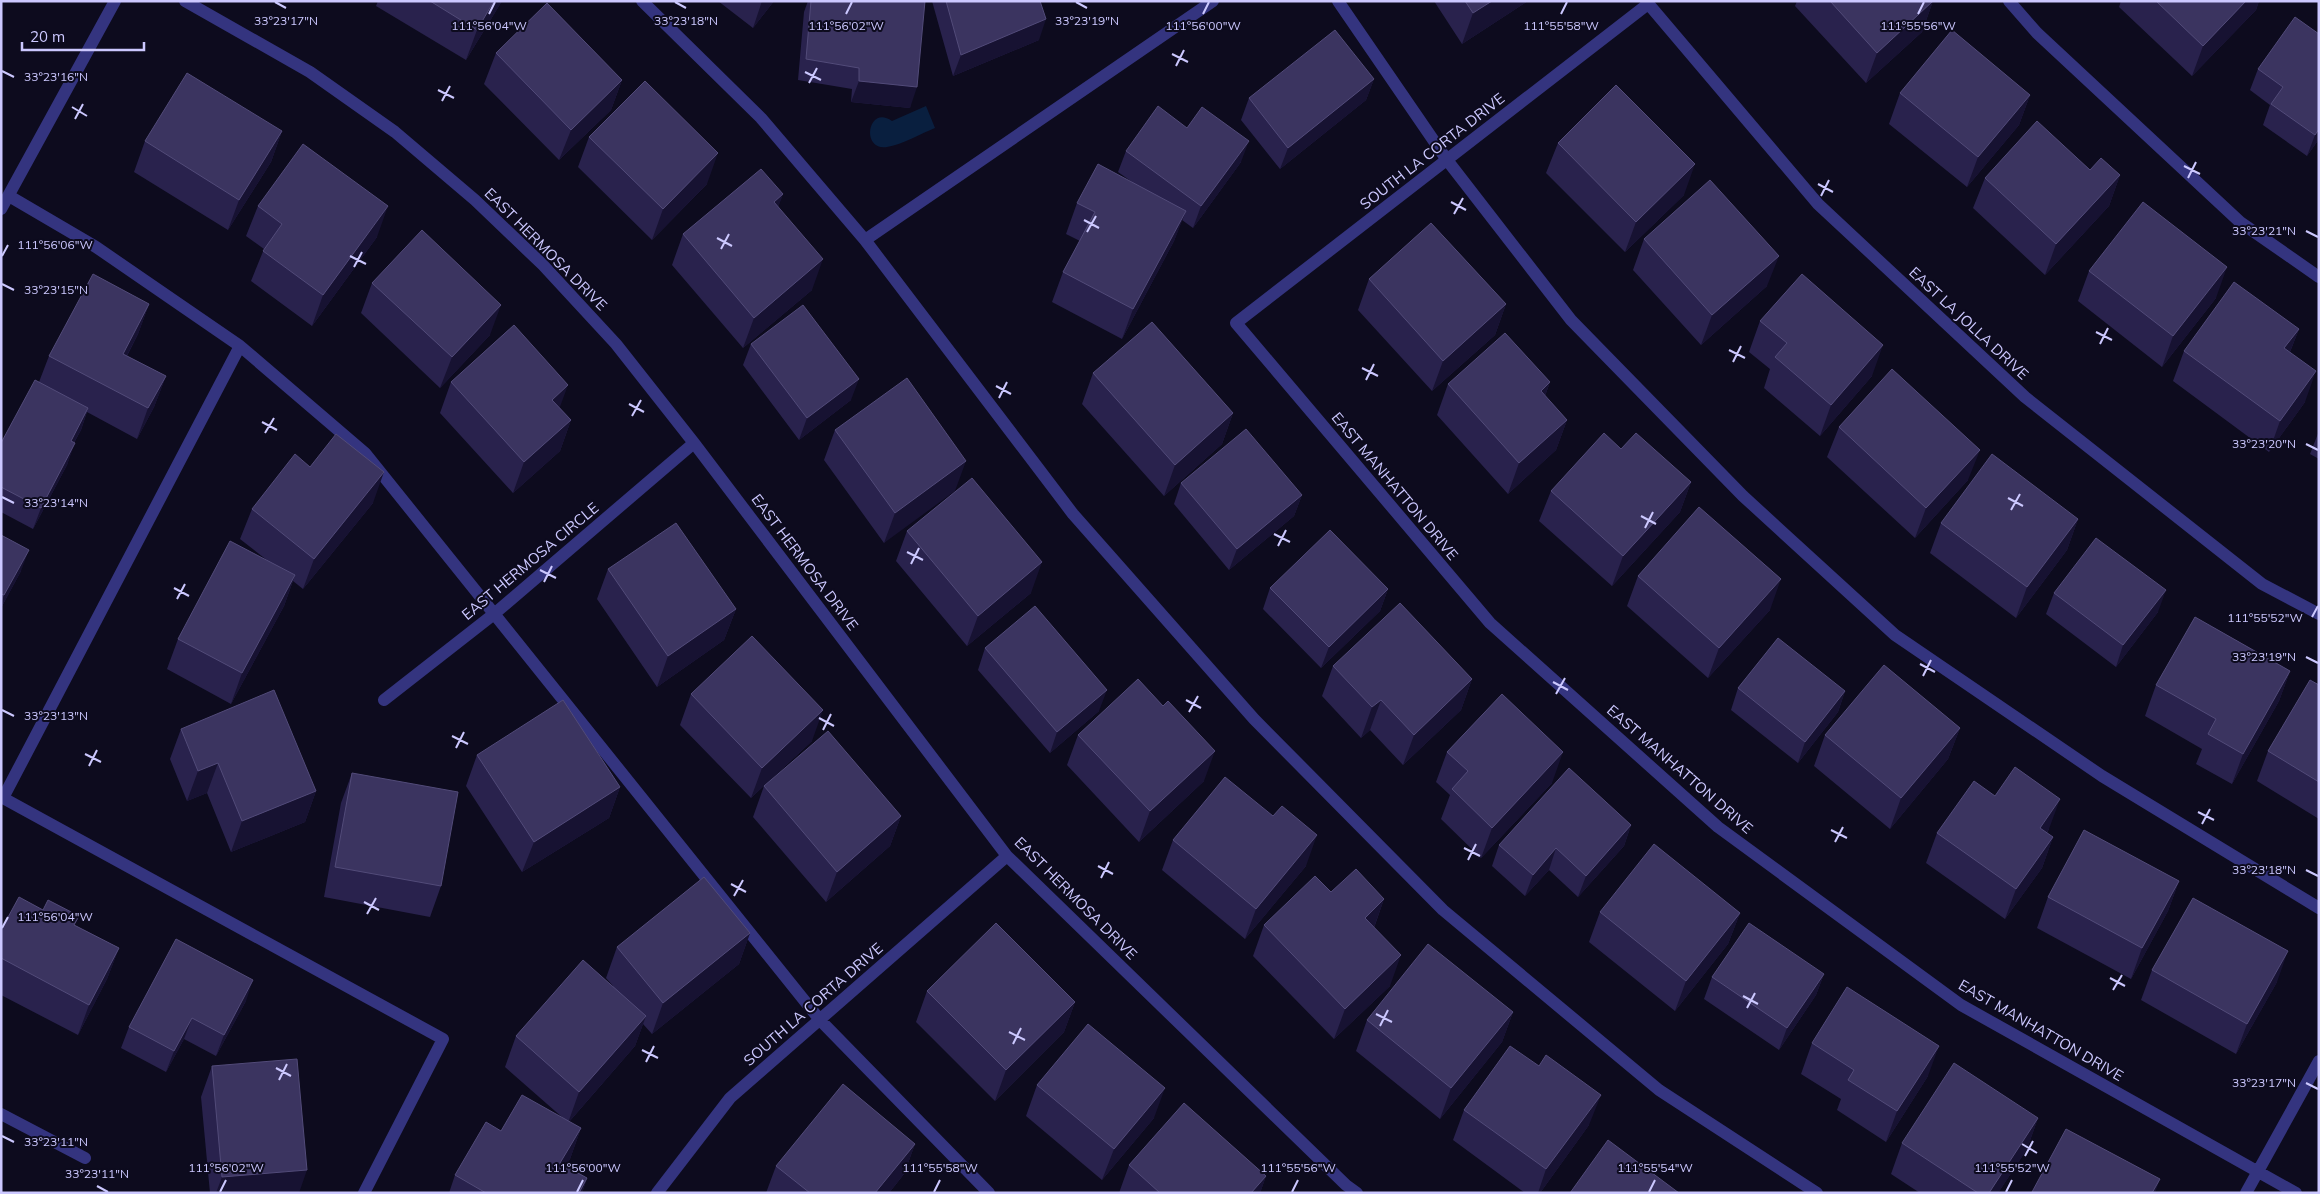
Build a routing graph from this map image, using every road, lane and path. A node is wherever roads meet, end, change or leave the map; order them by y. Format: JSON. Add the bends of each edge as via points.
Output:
{"nodes":[{"id":1,"x":115,"y":1,"type":"edge"},
{"id":2,"x":185,"y":1,"type":"edge"},
{"id":3,"x":642,"y":1,"type":"edge"},
{"id":4,"x":1213,"y":1,"type":"edge"},
{"id":5,"x":1338,"y":1,"type":"edge"},
{"id":6,"x":2009,"y":1,"type":"edge"},
{"id":7,"x":1647,"y":3,"type":"edge"},
{"id":8,"x":1447,"y":160,"type":"junction"},
{"id":9,"x":9,"y":196,"type":"junction"},
{"id":10,"x":1,"y":209,"type":"edge"},
{"id":11,"x":865,"y":240,"type":"junction"},
{"id":12,"x":2319,"y":277,"type":"edge"},
{"id":13,"x":1236,"y":323,"type":"joint"},
{"id":14,"x":240,"y":346,"type":"junction"},
{"id":15,"x":694,"y":443,"type":"junction"},
{"id":16,"x":494,"y":614,"type":"junction"},
{"id":17,"x":2319,"y":614,"type":"edge"},
{"id":18,"x":384,"y":700,"type":"dead end"},
{"id":19,"x":1007,"y":856,"type":"junction"},
{"id":20,"x":2319,"y":908,"type":"edge"},
{"id":21,"x":820,"y":1020,"type":"junction"},
{"id":22,"x":2319,"y":1061,"type":"edge"},
{"id":23,"x":1,"y":1114,"type":"edge"},
{"id":24,"x":84,"y":1158,"type":"dead end"},
{"id":25,"x":2257,"y":1173,"type":"junction"},
{"id":26,"x":364,"y":1193,"type":"edge"},
{"id":27,"x":657,"y":1193,"type":"edge"},
{"id":28,"x":989,"y":1193,"type":"edge"},
{"id":29,"x":1357,"y":1193,"type":"edge"},
{"id":30,"x":1816,"y":1193,"type":"edge"},
{"id":31,"x":2246,"y":1193,"type":"edge"},
{"id":32,"x":2296,"y":1193,"type":"edge"}],
"edges":[{"from":1,"to":9,"type":"street"},
{"from":2,"to":15,"type":"street","name":"EAST HERMOSA DRIVE","via":[[310,72],[395,132],[475,200],[543,265],[616,344]]},
{"from":3,"to":11,"type":"street","via":[[761,118]]},
{"from":4,"to":11,"type":"street"},
{"from":5,"to":8,"type":"street"},
{"from":6,"to":12,"type":"street","via":[[2037,33],[2240,222]]},
{"from":7,"to":8,"type":"street","name":"SOUTH LA CORTA DRIVE"},
{"from":7,"to":17,"type":"street","name":"EAST LA JOLLA DRIVE","via":[[1818,204],[2024,397],[2262,584]]},
{"from":8,"to":13,"type":"street","name":"SOUTH LA CORTA DRIVE"},
{"from":8,"to":20,"type":"street","via":[[1571,320],[1743,496],[1894,635],[2102,776]]},
{"from":9,"to":10,"type":"street"},
{"from":9,"to":14,"type":"street","via":[[96,247]]},
{"from":11,"to":30,"type":"street","via":[[1073,514],[1254,719],[1443,910],[1659,1090]]},
{"from":13,"to":25,"type":"street","name":"EAST MANHATTON DRIVE","via":[[1490,623],[1718,827],[1961,1005]]},
{"from":14,"to":16,"type":"street","via":[[364,453]]},
{"from":14,"to":26,"type":"street","via":[[3,798],[443,1039]]},
{"from":15,"to":16,"type":"street","name":"EAST HERMOSA CIRCLE"},
{"from":15,"to":19,"type":"street","name":"EAST HERMOSA DRIVE"},
{"from":16,"to":18,"type":"street","name":"EAST HERMOSA CIRCLE"},
{"from":16,"to":21,"type":"street"},
{"from":19,"to":21,"type":"street","name":"SOUTH LA CORTA DRIVE"},
{"from":19,"to":29,"type":"street","name":"EAST HERMOSA DRIVE"},
{"from":21,"to":27,"type":"street","name":"SOUTH LA CORTA DRIVE","via":[[730,1098]]},
{"from":21,"to":28,"type":"street"},
{"from":22,"to":25,"type":"street"},
{"from":23,"to":24,"type":"street"},
{"from":25,"to":31,"type":"street"},
{"from":25,"to":32,"type":"street","name":"EAST MANHATTON DRIVE"}]}
